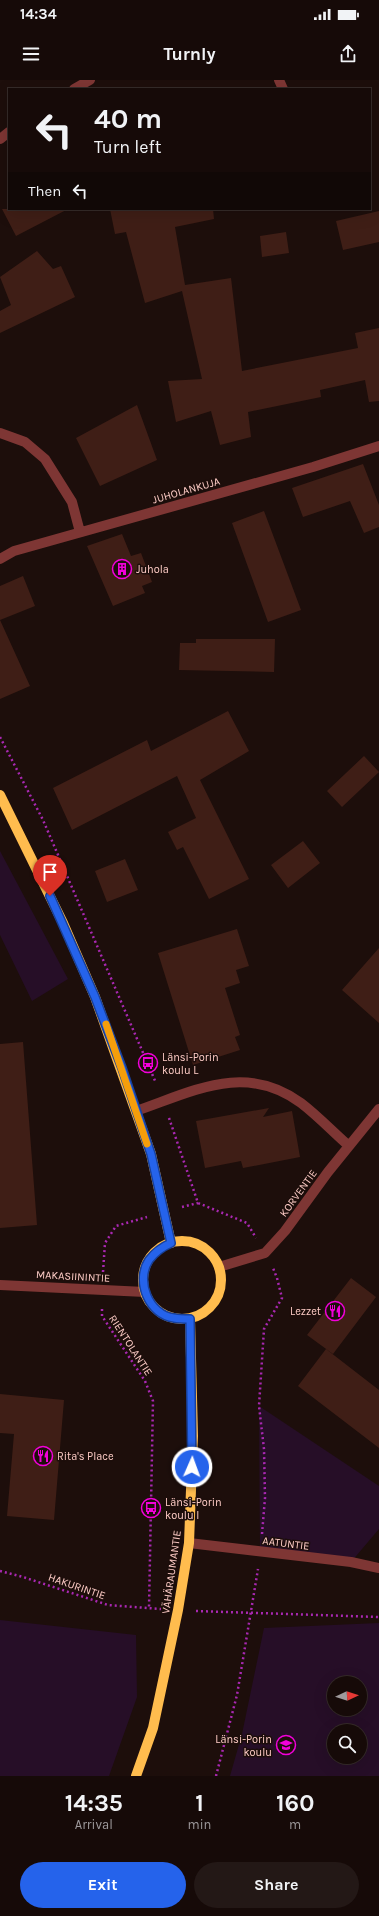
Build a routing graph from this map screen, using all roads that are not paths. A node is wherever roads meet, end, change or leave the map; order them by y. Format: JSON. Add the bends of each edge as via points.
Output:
{"nodes":[{"id":1,"x":90,"y":80,"type":"edge"},
{"id":2,"x":76,"y":88,"type":"edge"},
{"id":3,"x":8,"y":133,"type":"edge"},
{"id":4,"x":0,"y":139,"type":"edge"},
{"id":5,"x":0,"y":433,"type":"edge"},
{"id":6,"x":379,"y":446,"type":"edge"},
{"id":7,"x":80,"y":532,"type":"junction"},
{"id":8,"x":0,"y":558,"type":"edge"},
{"id":9,"x":0,"y":795,"type":"edge"},
{"id":10,"x":379,"y":1110,"type":"edge"},
{"id":11,"x":136,"y":1111,"type":"junction"},
{"id":12,"x":349,"y":1146,"type":"junction"},
{"id":13,"x":171,"y":1243,"type":"junction"},
{"id":14,"x":219,"y":1267,"type":"junction"},
{"id":15,"x":0,"y":1285,"type":"edge"},
{"id":16,"x":145,"y":1292,"type":"junction"},
{"id":17,"x":190,"y":1319,"type":"junction"},
{"id":18,"x":189,"y":1543,"type":"junction"},
{"id":19,"x":379,"y":1568,"type":"edge"},
{"id":20,"x":136,"y":1776,"type":"edge"}],
"edges":[{"from":1,"to":2,"type":"street"},
{"from":3,"to":4,"type":"street"},
{"from":5,"to":7,"type":"street","via":[[25,442],[45,459],[72,502]]},
{"from":6,"to":7,"type":"street","name":"JUHOLANKUJA"},
{"from":7,"to":8,"type":"street","name":"JUHOLANKUJA","via":[[14,551]]},
{"from":9,"to":11,"type":"main road","via":[[63,923],[95,997]]},
{"from":10,"to":12,"type":"street","name":"KORVENTIE"},
{"from":11,"to":12,"type":"street","via":[[213,1084],[237,1081],[259,1083],[280,1090],[302,1104]]},
{"from":11,"to":13,"type":"main road","via":[[151,1154]]},
{"from":12,"to":14,"type":"street","name":"KORVENTIE","via":[[285,1231],[265,1253]]},
{"from":13,"to":14,"type":"main road","via":[[186,1241],[200,1245],[211,1253]]},
{"from":13,"to":16,"type":"main road","via":[[159,1249],[149,1261],[144,1273]]},
{"from":14,"to":17,"type":"main road","via":[[222,1285],[216,1301],[205,1312]]},
{"from":15,"to":16,"type":"street","name":"MAKASIININTIE"},
{"from":16,"to":17,"type":"main road","via":[[160,1313],[174,1318]]},
{"from":17,"to":18,"type":"main road","name":"VÄHÄRAUMANTIE","via":[[193,1436]]},
{"from":18,"to":19,"type":"street","name":"AATUNTIE","via":[[351,1562]]},
{"from":18,"to":20,"type":"main road","name":"VÄHÄRAUMANTIE","via":[[154,1728]]}]}
